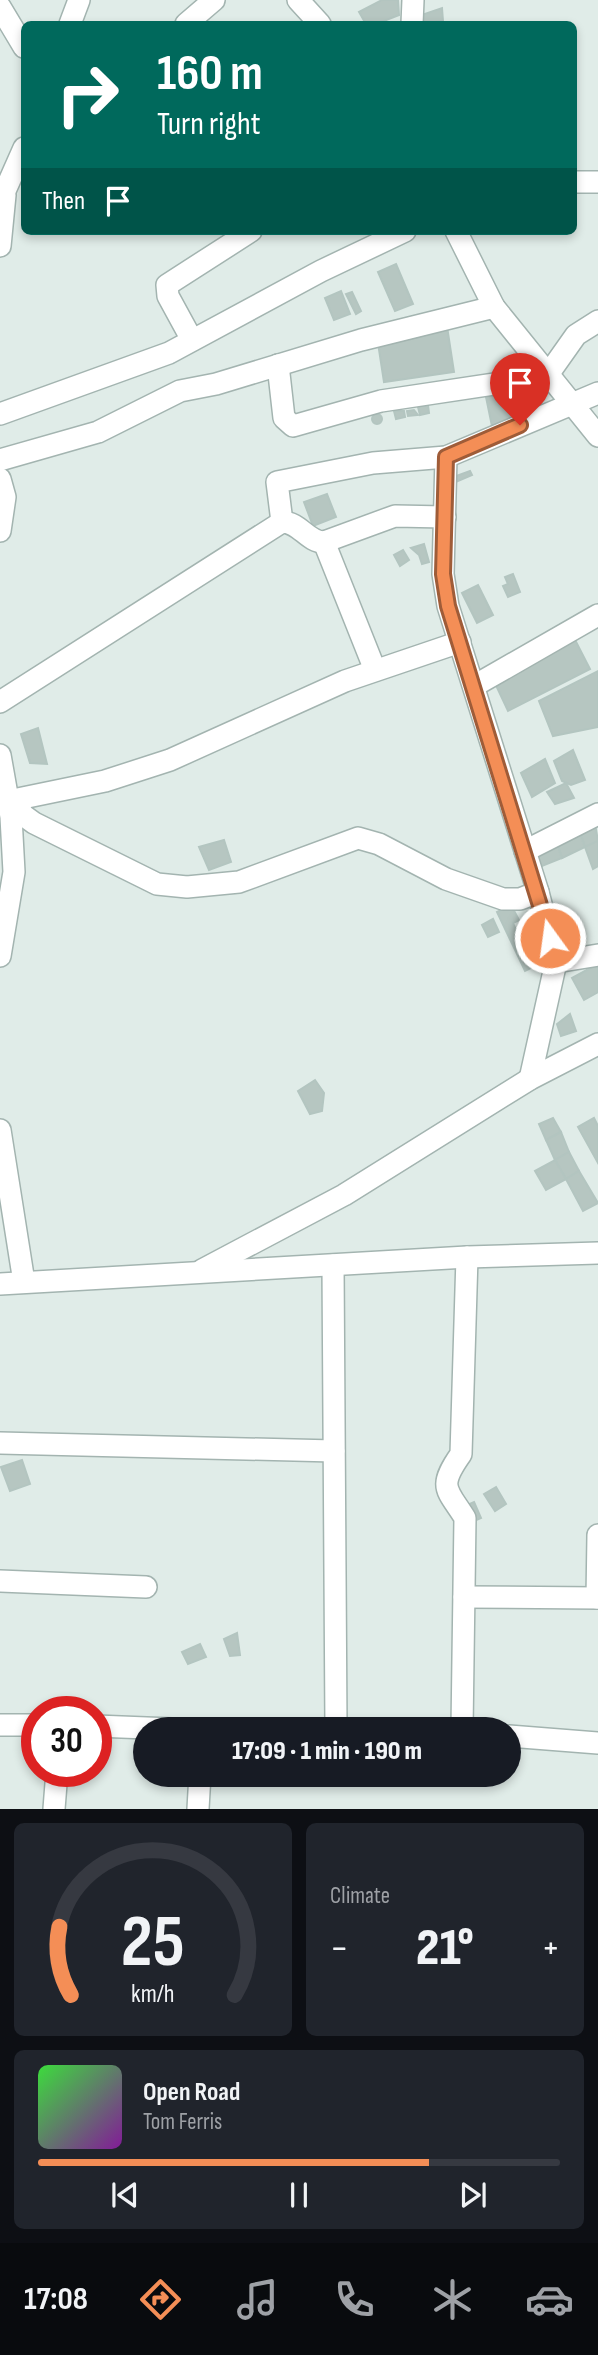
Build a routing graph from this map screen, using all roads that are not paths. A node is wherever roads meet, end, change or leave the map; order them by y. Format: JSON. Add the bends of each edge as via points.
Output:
{"nodes":[{"id":1,"x":79,"y":0,"type":"edge"},
{"id":2,"x":214,"y":0,"type":"edge"},
{"id":3,"x":298,"y":0,"type":"edge"},
{"id":4,"x":413,"y":0,"type":"edge"},
{"id":5,"x":0,"y":7,"type":"edge"},
{"id":6,"x":71,"y":21,"type":"edge"},
{"id":7,"x":190,"y":21,"type":"edge"},
{"id":8,"x":317,"y":21,"type":"edge"},
{"id":9,"x":412,"y":21,"type":"edge"},
{"id":10,"x":21,"y":42,"type":"edge"},
{"id":11,"x":21,"y":155,"type":"edge"},
{"id":12,"x":577,"y":182,"type":"edge"},
{"id":13,"x":598,"y":182,"type":"edge"},
{"id":14,"x":3,"y":199,"type":"edge"},
{"id":15,"x":245,"y":235,"type":"edge"},
{"id":16,"x":397,"y":235,"type":"edge"},
{"id":17,"x":458,"y":235,"type":"edge"},
{"id":18,"x":0,"y":246,"type":"edge"},
{"id":19,"x":494,"y":307,"type":"junction"},
{"id":20,"x":598,"y":321,"type":"edge"},
{"id":21,"x":192,"y":340,"type":"junction"},
{"id":22,"x":278,"y":365,"type":"junction"},
{"id":23,"x":547,"y":376,"type":"junction"},
{"id":24,"x":598,"y":393,"type":"edge"},
{"id":25,"x":569,"y":403,"type":"junction"},
{"id":26,"x":0,"y":414,"type":"edge"},
{"id":27,"x":598,"y":436,"type":"edge"},
{"id":28,"x":446,"y":457,"type":"junction"},
{"id":29,"x":0,"y":460,"type":"edge"},
{"id":30,"x":1,"y":483,"type":"edge"},
{"id":31,"x":445,"y":517,"type":"junction"},
{"id":32,"x":282,"y":522,"type":"junction"},
{"id":33,"x":0,"y":531,"type":"edge"},
{"id":34,"x":324,"y":542,"type":"junction"},
{"id":35,"x":598,"y":615,"type":"edge"},
{"id":36,"x":460,"y":642,"type":"junction"},
{"id":37,"x":375,"y":670,"type":"junction"},
{"id":38,"x":474,"y":686,"type":"junction"},
{"id":39,"x":0,"y":702,"type":"edge"},
{"id":40,"x":0,"y":755,"type":"edge"},
{"id":41,"x":12,"y":801,"type":"junction"},
{"id":42,"x":598,"y":814,"type":"edge"},
{"id":43,"x":525,"y":851,"type":"junction"},
{"id":44,"x":538,"y":892,"type":"junction"},
{"id":45,"x":598,"y":955,"type":"edge"},
{"id":46,"x":0,"y":956,"type":"edge"},
{"id":47,"x":556,"y":962,"type":"junction"},
{"id":48,"x":598,"y":1044,"type":"edge"},
{"id":49,"x":530,"y":1079,"type":"junction"},
{"id":50,"x":0,"y":1130,"type":"edge"},
{"id":51,"x":5,"y":1191,"type":"edge"},
{"id":52,"x":598,"y":1253,"type":"edge"},
{"id":53,"x":467,"y":1257,"type":"junction"},
{"id":54,"x":332,"y":1265,"type":"junction"},
{"id":55,"x":197,"y":1273,"type":"junction"},
{"id":56,"x":24,"y":1282,"type":"junction"},
{"id":57,"x":0,"y":1284,"type":"edge"},
{"id":58,"x":0,"y":1443,"type":"edge"},
{"id":59,"x":334,"y":1451,"type":"junction"},
{"id":60,"x":598,"y":1535,"type":"edge"},
{"id":61,"x":0,"y":1581,"type":"edge"},
{"id":62,"x":146,"y":1587,"type":"dead end"},
{"id":63,"x":464,"y":1597,"type":"junction"},
{"id":64,"x":598,"y":1598,"type":"edge"},
{"id":65,"x":336,"y":1717,"type":"edge"},
{"id":66,"x":462,"y":1717,"type":"edge"},
{"id":67,"x":0,"y":1725,"type":"edge"},
{"id":68,"x":21,"y":1725,"type":"edge"},
{"id":69,"x":112,"y":1727,"type":"edge"},
{"id":70,"x":133,"y":1727,"type":"edge"},
{"id":71,"x":521,"y":1737,"type":"edge"},
{"id":72,"x":598,"y":1743,"type":"edge"},
{"id":73,"x":56,"y":1787,"type":"edge"},
{"id":74,"x":199,"y":1787,"type":"edge"},
{"id":75,"x":54,"y":1809,"type":"edge"},
{"id":76,"x":198,"y":1809,"type":"edge"}],
"edges":[{"from":1,"to":6,"type":"street"},
{"from":2,"to":7,"type":"street"},
{"from":3,"to":8,"type":"street"},
{"from":4,"to":9,"type":"street"},
{"from":5,"to":10,"type":"street"},
{"from":11,"to":14,"type":"street"},
{"from":12,"to":13,"type":"street"},
{"from":14,"to":18,"type":"street"},
{"from":15,"to":21,"type":"street","via":[[167,285],[168,296]]},
{"from":16,"to":21,"type":"street"},
{"from":17,"to":19,"type":"street"},
{"from":19,"to":22,"type":"street"},
{"from":19,"to":23,"type":"street"},
{"from":20,"to":23,"type":"street","via":[[576,335]]},
{"from":21,"to":26,"type":"street","via":[[141,365]]},
{"from":22,"to":23,"type":"street","via":[[284,418],[293,426],[381,401]]},
{"from":22,"to":29,"type":"street","via":[[180,391],[98,432]]},
{"from":23,"to":25,"type":"street"},
{"from":24,"to":25,"type":"street"},
{"from":25,"to":27,"type":"street"},
{"from":25,"to":28,"type":"street"},
{"from":28,"to":31,"type":"street"},
{"from":28,"to":32,"type":"street","via":[[373,463],[277,482]]},
{"from":30,"to":33,"type":"street","via":[[5,497]]},
{"from":31,"to":34,"type":"street","via":[[394,516]]},
{"from":31,"to":36,"type":"street","via":[[443,574]]},
{"from":32,"to":34,"type":"street"},
{"from":32,"to":39,"type":"street"},
{"from":34,"to":37,"type":"street"},
{"from":35,"to":38,"type":"street"},
{"from":36,"to":37,"type":"street"},
{"from":36,"to":38,"type":"street"},
{"from":37,"to":41,"type":"street","via":[[170,760],[105,781]]},
{"from":38,"to":43,"type":"street"},
{"from":40,"to":41,"type":"street"},
{"from":41,"to":44,"type":"street","via":[[34,823],[157,884],[187,887],[239,882],[358,838],[446,879],[503,899]]},
{"from":41,"to":46,"type":"street","via":[[15,872]]},
{"from":42,"to":43,"type":"street"},
{"from":43,"to":44,"type":"street"},
{"from":44,"to":47,"type":"street"},
{"from":45,"to":47,"type":"street"},
{"from":47,"to":49,"type":"street"},
{"from":48,"to":49,"type":"street"},
{"from":49,"to":55,"type":"street","via":[[344,1195]]},
{"from":50,"to":51,"type":"street"},
{"from":51,"to":56,"type":"street"},
{"from":52,"to":53,"type":"street"},
{"from":53,"to":54,"type":"street"},
{"from":53,"to":63,"type":"street","via":[[461,1454],[449,1470],[447,1485],[452,1502],[466,1518]]},
{"from":54,"to":55,"type":"street"},
{"from":54,"to":59,"type":"street"},
{"from":55,"to":56,"type":"street"},
{"from":56,"to":57,"type":"street"},
{"from":58,"to":59,"type":"street"},
{"from":59,"to":65,"type":"street"},
{"from":60,"to":64,"type":"street"},
{"from":61,"to":62,"type":"street"},
{"from":63,"to":64,"type":"street"},
{"from":63,"to":66,"type":"street"},
{"from":67,"to":68,"type":"street"},
{"from":69,"to":70,"type":"street"},
{"from":71,"to":72,"type":"street"},
{"from":73,"to":75,"type":"street"},
{"from":74,"to":76,"type":"street"}]}
